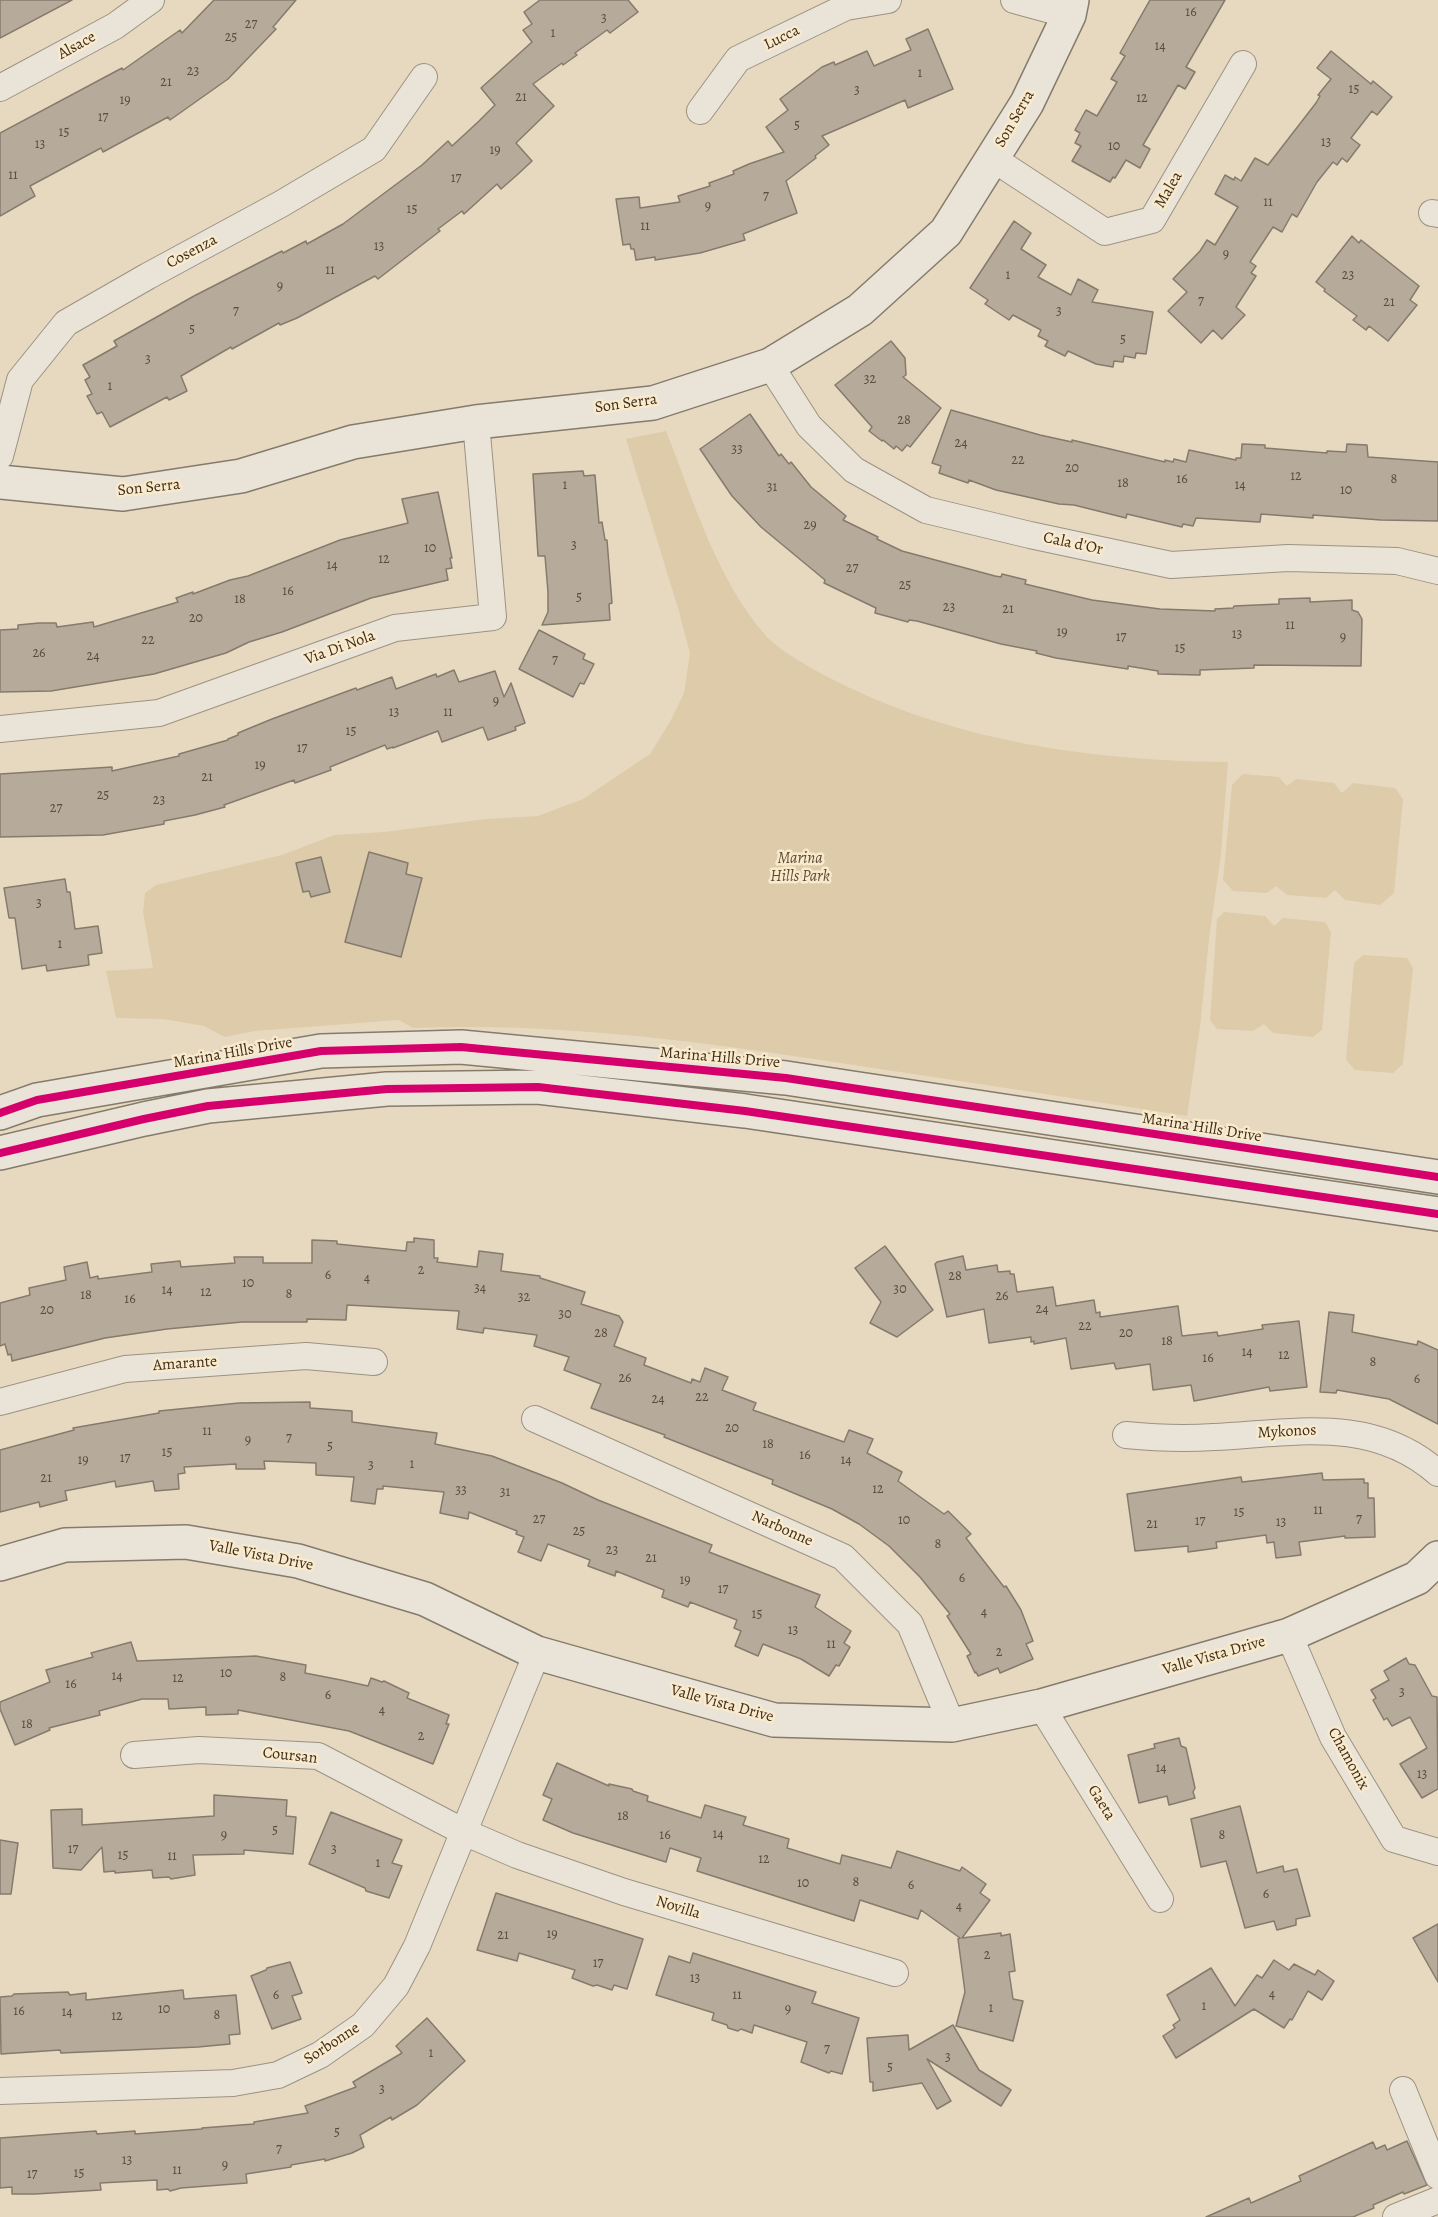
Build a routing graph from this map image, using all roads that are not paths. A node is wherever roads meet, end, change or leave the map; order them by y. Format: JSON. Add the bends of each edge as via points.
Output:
{"nodes":[{"id":1,"x":151,"y":0,"type":"edge"},
{"id":2,"x":888,"y":0,"type":"edge"},
{"id":3,"x":1014,"y":0,"type":"edge"},
{"id":4,"x":1070,"y":7,"type":"edge"},
{"id":5,"x":1243,"y":64,"type":"dead end"},
{"id":6,"x":424,"y":77,"type":"dead end"},
{"id":7,"x":0,"y":88,"type":"edge"},
{"id":8,"x":700,"y":111,"type":"dead end"},
{"id":9,"x":992,"y":158,"type":"junction"},
{"id":10,"x":770,"y":365,"type":"junction"},
{"id":11,"x":476,"y":422,"type":"junction"},
{"id":12,"x":0,"y":456,"type":"edge"},
{"id":13,"x":0,"y":482,"type":"edge"},
{"id":14,"x":1438,"y":571,"type":"edge"},
{"id":15,"x":0,"y":729,"type":"edge"},
{"id":16,"x":0,"y":1113,"type":"edge"},
{"id":17,"x":0,"y":1153,"type":"edge"},
{"id":18,"x":1438,"y":1177,"type":"edge"},
{"id":19,"x":1438,"y":1214,"type":"edge"},
{"id":20,"x":374,"y":1362,"type":"dead end"},
{"id":21,"x":0,"y":1402,"type":"edge"},
{"id":22,"x":535,"y":1419,"type":"dead end"},
{"id":23,"x":1126,"y":1436,"type":"dead end"},
{"id":24,"x":1438,"y":1473,"type":"edge"},
{"id":25,"x":1438,"y":1558,"type":"edge"},
{"id":26,"x":0,"y":1564,"type":"edge"},
{"id":27,"x":1289,"y":1635,"type":"junction"},
{"id":28,"x":537,"y":1653,"type":"junction"},
{"id":29,"x":1041,"y":1706,"type":"junction"},
{"id":30,"x":952,"y":1725,"type":"junction"},
{"id":31,"x":134,"y":1755,"type":"dead end"},
{"id":32,"x":464,"y":1832,"type":"junction"},
{"id":33,"x":1438,"y":1852,"type":"edge"},
{"id":34,"x":1160,"y":1899,"type":"dead end"},
{"id":35,"x":895,"y":1973,"type":"dead end"},
{"id":36,"x":1404,"y":2090,"type":"dead end"},
{"id":37,"x":0,"y":2091,"type":"edge"},
{"id":38,"x":1438,"y":2176,"type":"edge"},
{"id":39,"x":1438,"y":2200,"type":"edge"},
{"id":40,"x":1396,"y":2217,"type":"edge"}],
"edges":[{"from":1,"to":7,"type":"street","name":"Alsace","via":[[115,26]]},
{"from":2,"to":8,"type":"street","name":"Lucca","via":[[846,7],[738,59]]},
{"from":3,"to":4,"type":"street"},
{"from":4,"to":9,"type":"street","name":"Son Serra","via":[[1027,103]]},
{"from":5,"to":9,"type":"street","name":"Malea","via":[[1152,220],[1105,232]]},
{"from":6,"to":12,"type":"street","name":"Cosenza","via":[[374,149],[66,323],[21,380]]},
{"from":9,"to":10,"type":"street","name":"Son Serra","via":[[946,232],[860,310]]},
{"from":10,"to":11,"type":"street","name":"Son Serra","via":[[653,402]]},
{"from":10,"to":14,"type":"street","name":"Cala d'Or","via":[[809,426],[854,470],[926,510],[1171,565],[1288,558],[1397,561]]},
{"from":11,"to":13,"type":"street","name":"Son Serra","via":[[353,442],[241,476],[123,494]]},
{"from":11,"to":15,"type":"street","name":"Via Di Nola","via":[[493,617],[395,628],[159,713]]},
{"from":16,"to":18,"type":"street","name":"Marina Hills Drive","via":[[37,1100],[321,1051],[461,1047],[786,1078]]},
{"from":17,"to":19,"type":"street","via":[[208,1106],[387,1089],[538,1087],[745,1111]]},
{"from":20,"to":21,"type":"street","name":"Amarante","via":[[306,1356],[125,1369]]},
{"from":22,"to":30,"type":"street","name":"Narbonne","via":[[843,1557],[910,1624]]},
{"from":23,"to":24,"type":"street","name":"Mykonos","via":[[1165,1439],[1335,1431],[1396,1446]]},
{"from":25,"to":27,"type":"street","name":"Valle Vista Drive","via":[[1417,1578]]},
{"from":26,"to":28,"type":"street","name":"Valle Vista Drive","via":[[65,1545],[186,1542],[298,1561],[425,1599]]},
{"from":27,"to":29,"type":"street","name":"Valle Vista Drive"},
{"from":27,"to":33,"type":"street","name":"Chamonix","via":[[1334,1737],[1394,1839]]},
{"from":28,"to":30,"type":"street","name":"Valle Vista Drive","via":[[774,1720]]},
{"from":28,"to":32,"type":"street","name":"Sorbonne"},
{"from":29,"to":30,"type":"street","name":"Valle Vista Drive"},
{"from":29,"to":34,"type":"street","name":"Gaeta"},
{"from":31,"to":32,"type":"street","name":"Coursan","via":[[199,1750],[318,1756]]},
{"from":32,"to":35,"type":"street","name":"Novilla","via":[[624,1892]]},
{"from":32,"to":37,"type":"street","name":"Sorbonne","via":[[417,1946],[396,1986],[363,2025],[320,2055],[278,2075],[233,2083]]},
{"from":36,"to":38,"type":"street"},
{"from":39,"to":40,"type":"street"}]}
